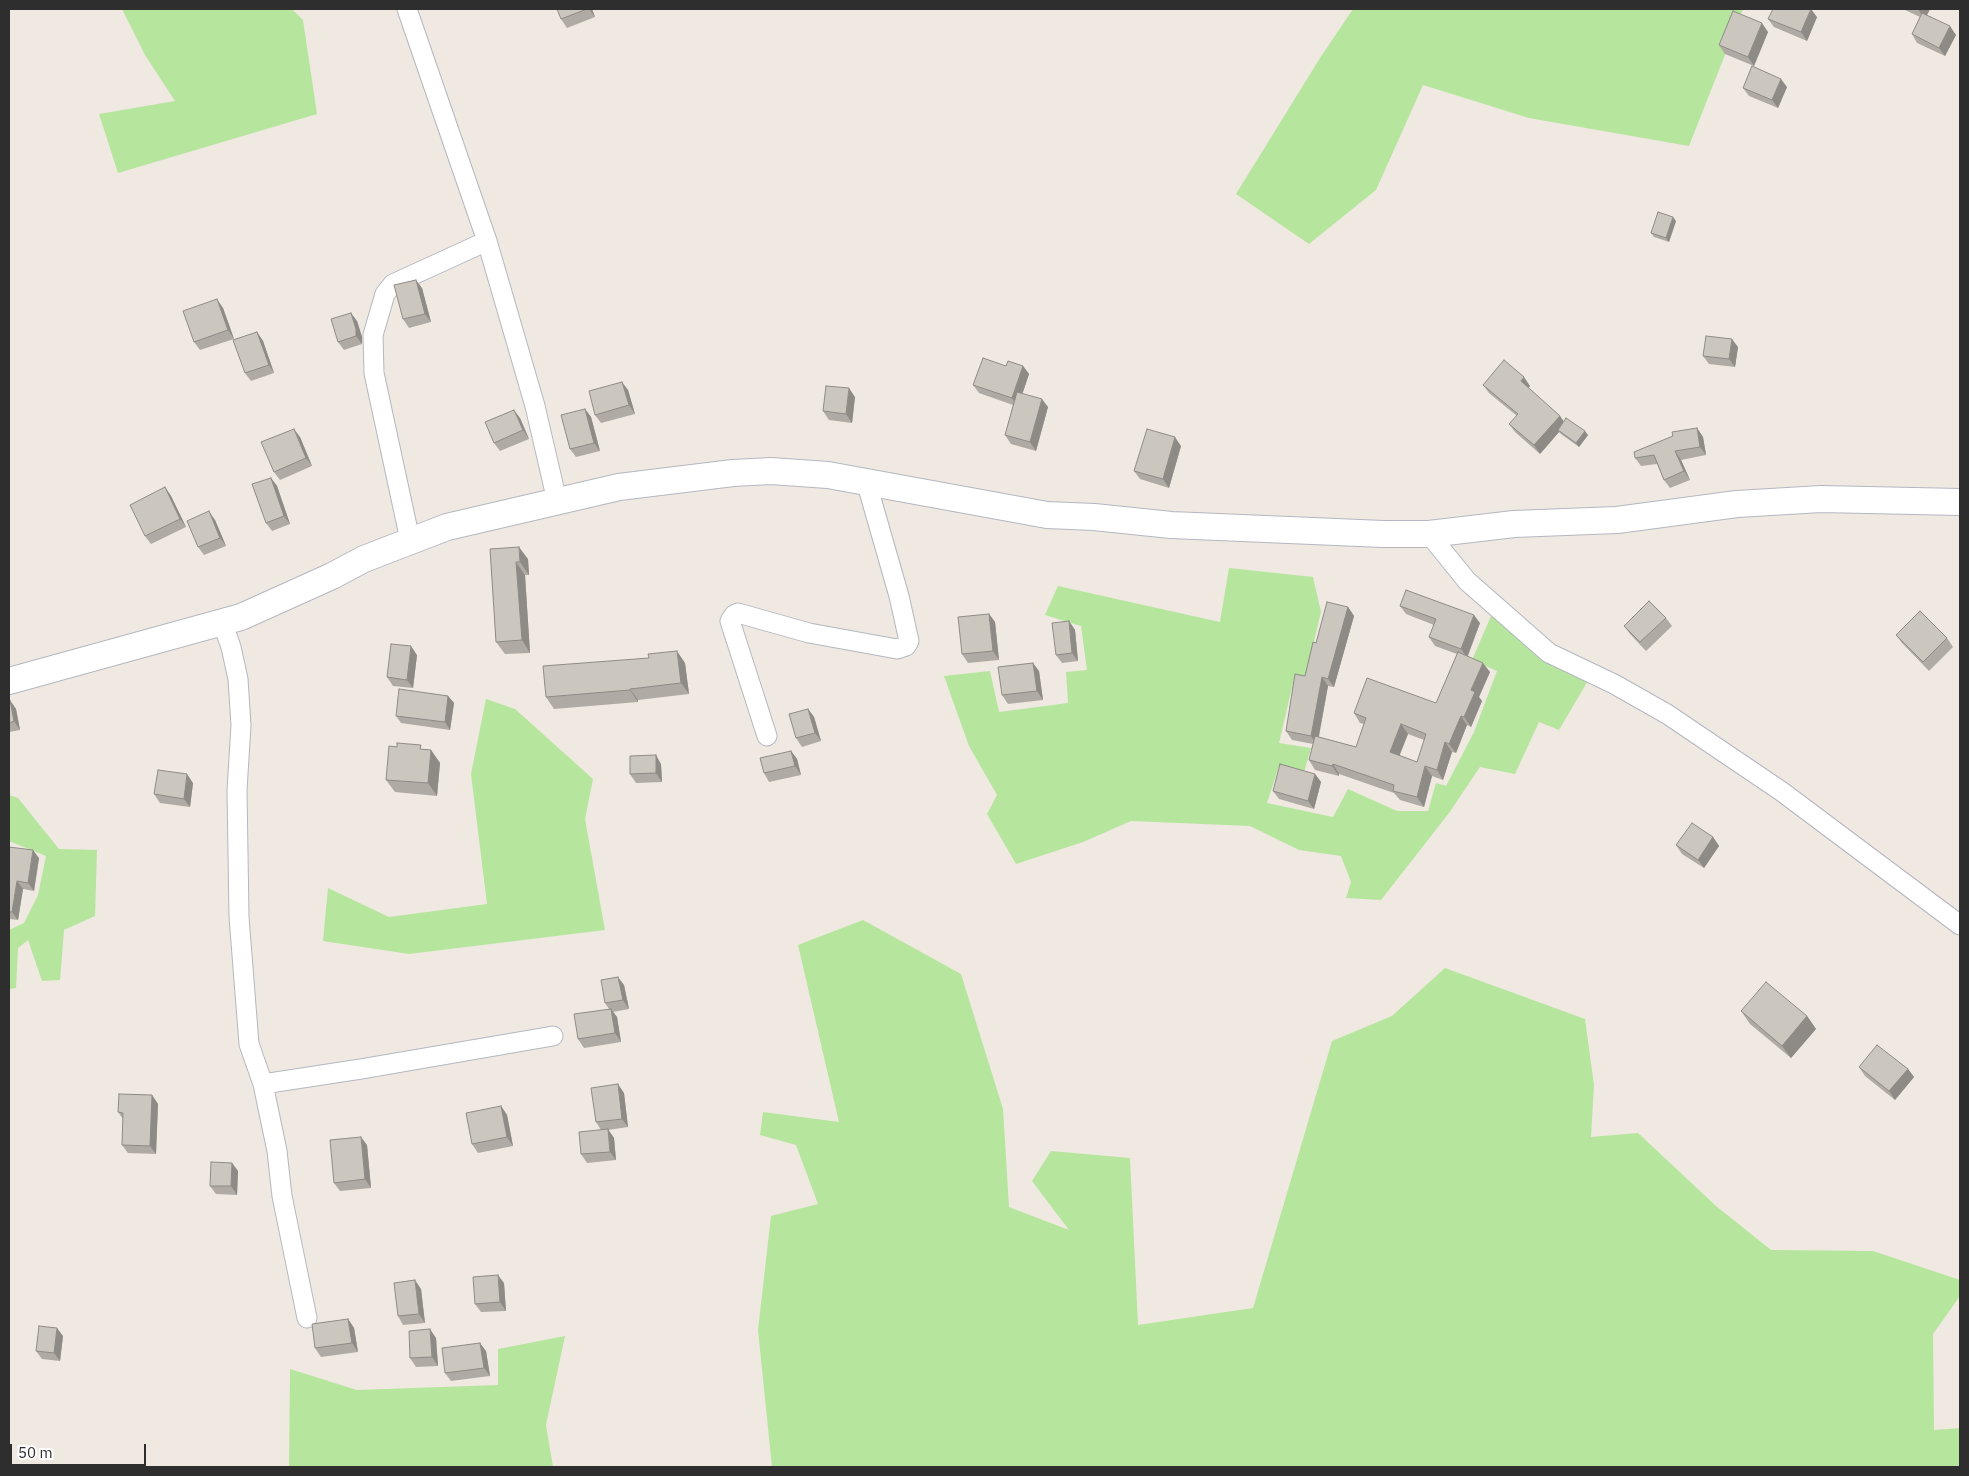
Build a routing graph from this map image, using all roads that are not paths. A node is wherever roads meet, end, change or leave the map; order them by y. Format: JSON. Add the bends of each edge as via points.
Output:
{"nodes":[{"id":1,"x":407,"y":9,"type":"edge"},
{"id":2,"x":487,"y":241,"type":"junction"},
{"id":3,"x":866,"y":481,"type":"junction"},
{"id":4,"x":557,"y":501,"type":"junction"},
{"id":5,"x":1960,"y":502,"type":"edge"},
{"id":6,"x":1429,"y":534,"type":"junction"},
{"id":7,"x":410,"y":540,"type":"junction"},
{"id":8,"x":222,"y":622,"type":"junction"},
{"id":9,"x":9,"y":681,"type":"edge"},
{"id":10,"x":767,"y":736,"type":"dead end"},
{"id":11,"x":1960,"y":925,"type":"edge"},
{"id":12,"x":552,"y":1036,"type":"dead end"},
{"id":13,"x":263,"y":1084,"type":"junction"},
{"id":14,"x":307,"y":1318,"type":"dead end"}],
"edges":[{"from":1,"to":2,"type":"street"},
{"from":2,"to":4,"type":"street","via":[[536,406]]},
{"from":2,"to":7,"type":"street","via":[[394,284],[385,294],[373,335],[374,373]]},
{"from":3,"to":4,"type":"street","via":[[810,473],[743,472],[619,487]]},
{"from":3,"to":6,"type":"street","via":[[1047,515],[1171,525]]},
{"from":3,"to":10,"type":"street","via":[[909,641],[897,649],[809,633],[738,613],[734,615],[730,621]]},
{"from":4,"to":7,"type":"street","via":[[446,527]]},
{"from":5,"to":6,"type":"street","via":[[1821,499],[1737,504],[1644,517],[1514,524]]},
{"from":6,"to":11,"type":"street","via":[[1467,581],[1549,653],[1667,714],[1781,791]]},
{"from":7,"to":8,"type":"street","via":[[262,608]]},
{"from":8,"to":9,"type":"street"},
{"from":8,"to":13,"type":"street","via":[[238,680],[241,725],[237,790],[238,918],[249,1044]]},
{"from":12,"to":13,"type":"street"},
{"from":13,"to":14,"type":"street"}]}
